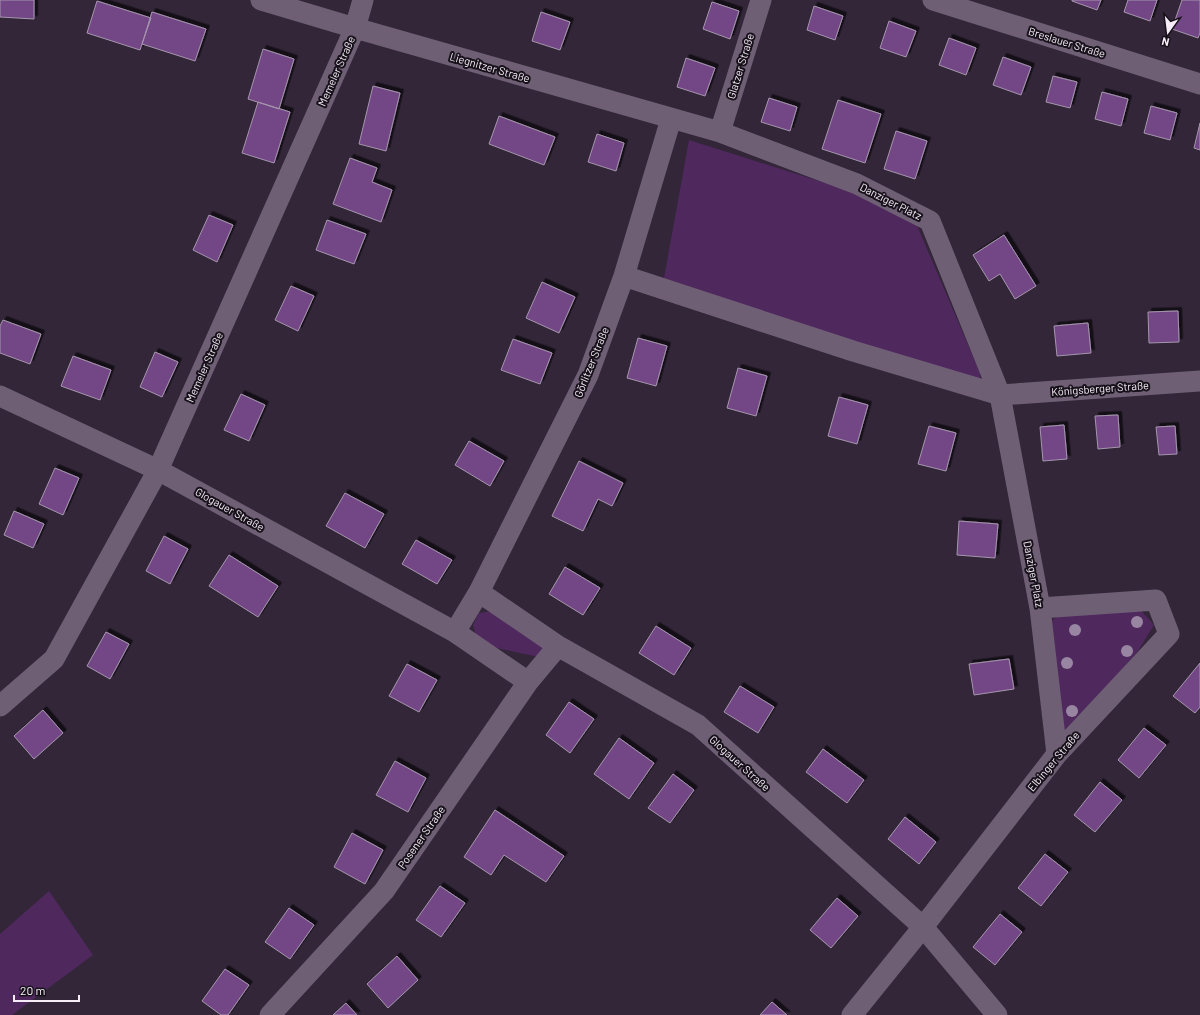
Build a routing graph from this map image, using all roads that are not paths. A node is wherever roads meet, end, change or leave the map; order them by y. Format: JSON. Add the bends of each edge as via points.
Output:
{"nodes":[{"id":1,"x":261,"y":0,"type":"edge"},
{"id":2,"x":363,"y":0,"type":"edge"},
{"id":3,"x":761,"y":0,"type":"edge"},
{"id":4,"x":933,"y":0,"type":"edge"},
{"id":5,"x":355,"y":28,"type":"junction"},
{"id":6,"x":1200,"y":84,"type":"edge"},
{"id":7,"x":671,"y":119,"type":"junction"},
{"id":8,"x":720,"y":132,"type":"junction"},
{"id":9,"x":624,"y":276,"type":"junction"},
{"id":10,"x":1200,"y":381,"type":"edge"},
{"id":11,"x":1000,"y":395,"type":"junction"},
{"id":12,"x":0,"y":396,"type":"edge"},
{"id":13,"x":158,"y":470,"type":"junction"},
{"id":14,"x":479,"y":592,"type":"junction"},
{"id":15,"x":1040,"y":608,"type":"junction"},
{"id":16,"x":455,"y":632,"type":"junction"},
{"id":17,"x":558,"y":646,"type":"junction"},
{"id":18,"x":528,"y":682,"type":"junction"},
{"id":19,"x":0,"y":706,"type":"edge"},
{"id":20,"x":1056,"y":754,"type":"junction"},
{"id":21,"x":923,"y":927,"type":"junction"},
{"id":22,"x":270,"y":1015,"type":"edge"},
{"id":23,"x":852,"y":1015,"type":"edge"},
{"id":24,"x":996,"y":1015,"type":"edge"}],
"edges":[{"from":1,"to":5,"type":"street","name":"Liegnitzer Straße"},
{"from":2,"to":5,"type":"street","name":"Memeler Straße"},
{"from":3,"to":8,"type":"street","name":"Glatzer Straße"},
{"from":4,"to":6,"type":"street","name":"Breslauer Straße"},
{"from":5,"to":7,"type":"street","name":"Liegnitzer Straße"},
{"from":5,"to":13,"type":"street","name":"Memeler Straße"},
{"from":7,"to":8,"type":"street","name":"Liegnitzer Straße"},
{"from":7,"to":9,"type":"street","name":"Görlitzer Straße"},
{"from":8,"to":11,"type":"street","name":"Danziger Platz","via":[[857,184],[930,221]]},
{"from":9,"to":11,"type":"street","via":[[853,351]]},
{"from":9,"to":14,"type":"street","name":"Görlitzer Straße","via":[[588,375]]},
{"from":10,"to":11,"type":"street","name":"Königsberger Straße"},
{"from":11,"to":15,"type":"street","name":"Danziger Platz"},
{"from":12,"to":13,"type":"street","name":"Glogauer Straße"},
{"from":13,"to":16,"type":"street","name":"Glogauer Straße"},
{"from":13,"to":19,"type":"street","name":"Memeler Straße","via":[[54,659]]},
{"from":14,"to":16,"type":"street"},
{"from":14,"to":17,"type":"street","name":"Glogauer Straße"},
{"from":15,"to":20,"type":"street","name":"Danziger Platz"},
{"from":15,"to":20,"type":"street","name":"Elbinger Straße","via":[[1156,600],[1169,634]]},
{"from":16,"to":18,"type":"street","name":"Glogauer Straße"},
{"from":17,"to":18,"type":"street","name":"Posener Straße"},
{"from":17,"to":21,"type":"street","name":"Glogauer Straße","via":[[698,724]]},
{"from":18,"to":22,"type":"street","name":"Posener Straße","via":[[384,891]]},
{"from":20,"to":21,"type":"street","name":"Elbinger Straße"},
{"from":21,"to":23,"type":"street","name":"Elbinger Straße"},
{"from":21,"to":24,"type":"street","name":"Glogauer Straße"}]}
